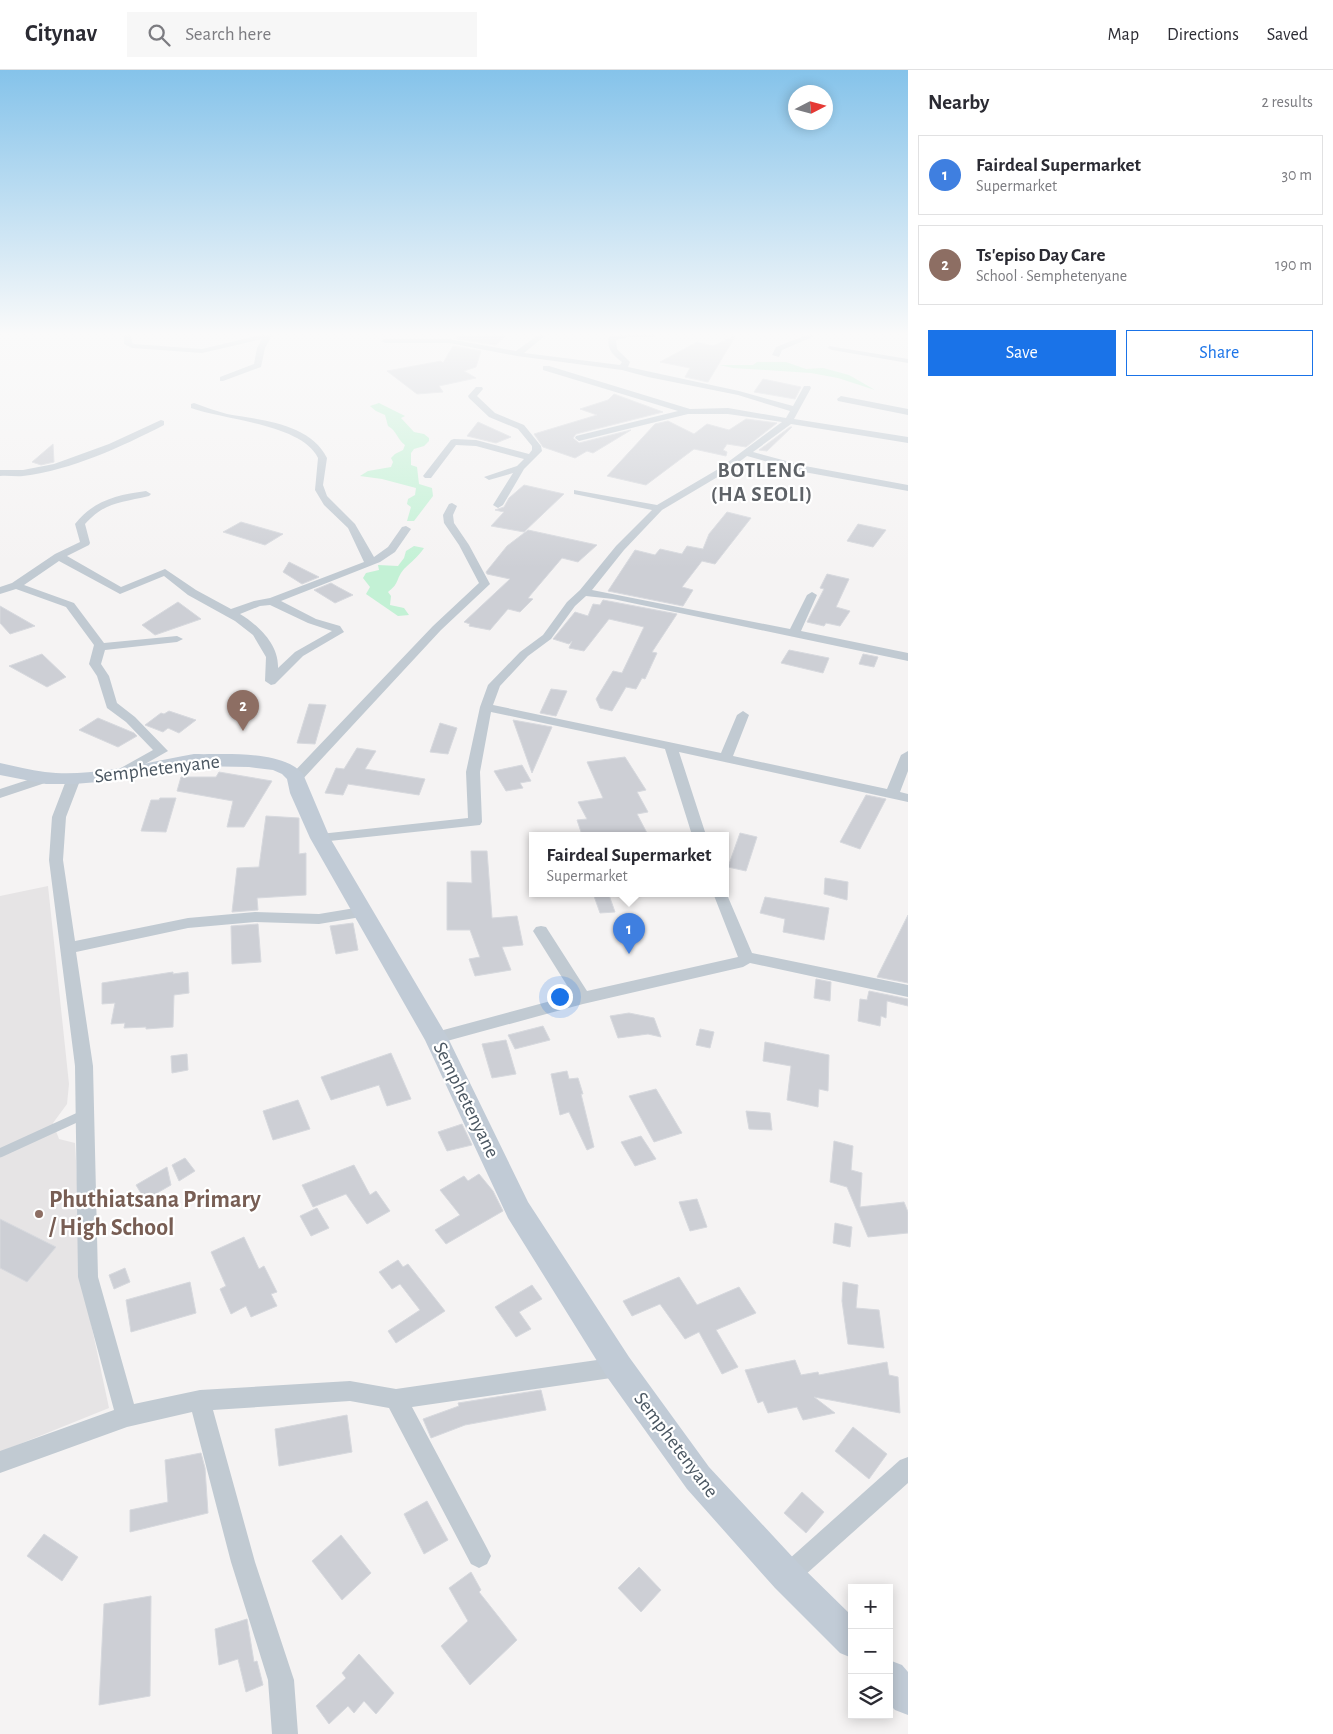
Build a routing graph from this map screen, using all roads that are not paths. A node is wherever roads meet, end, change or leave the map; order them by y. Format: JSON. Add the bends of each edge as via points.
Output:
{"nodes":[{"id":1,"x":208,"y":413,"type":"edge"},
{"id":2,"x":490,"y":413,"type":"edge"},
{"id":3,"x":686,"y":413,"type":"edge"},
{"id":4,"x":738,"y":413,"type":"edge"},
{"id":5,"x":794,"y":413,"type":"edge"},
{"id":6,"x":789,"y":421,"type":"junction"},
{"id":7,"x":161,"y":423,"type":"dead end"},
{"id":8,"x":579,"y":438,"type":"dead end"},
{"id":9,"x":908,"y":440,"type":"edge"},
{"id":10,"x":746,"y":453,"type":"junction"},
{"id":11,"x":529,"y":457,"type":"junction"},
{"id":12,"x":520,"y":468,"type":"junction"},
{"id":13,"x":0,"y":473,"type":"edge"},
{"id":14,"x":428,"y":476,"type":"dead end"},
{"id":15,"x":489,"y":477,"type":"dead end"},
{"id":16,"x":908,"y":488,"type":"edge"},
{"id":17,"x":577,"y":492,"type":"dead end"},
{"id":18,"x":146,"y":494,"type":"dead end"},
{"id":19,"x":498,"y":504,"type":"dead end"},
{"id":20,"x":452,"y":506,"type":"dead end"},
{"id":21,"x":659,"y":508,"type":"junction"},
{"id":22,"x":406,"y":529,"type":"dead end"},
{"id":23,"x":59,"y":556,"type":"junction"},
{"id":24,"x":370,"y":563,"type":"junction"},
{"id":25,"x":16,"y":585,"type":"junction"},
{"id":26,"x":0,"y":591,"type":"edge"},
{"id":27,"x":584,"y":592,"type":"junction"},
{"id":28,"x":812,"y":595,"type":"dead end"},
{"id":29,"x":272,"y":601,"type":"junction"},
{"id":30,"x":232,"y":613,"type":"junction"},
{"id":31,"x":794,"y":632,"type":"junction"},
{"id":32,"x":177,"y":639,"type":"dead end"},
{"id":33,"x":99,"y":647,"type":"junction"},
{"id":34,"x":908,"y":657,"type":"edge"},
{"id":35,"x":486,"y":707,"type":"junction"},
{"id":36,"x":743,"y":715,"type":"dead end"},
{"id":37,"x":672,"y":747,"type":"junction"},
{"id":38,"x":908,"y":755,"type":"edge"},
{"id":39,"x":726,"y":758,"type":"junction"},
{"id":40,"x":0,"y":769,"type":"edge"},
{"id":41,"x":124,"y":772,"type":"junction"},
{"id":42,"x":46,"y":778,"type":"junction"},
{"id":43,"x":74,"y":778,"type":"junction"},
{"id":44,"x":296,"y":778,"type":"junction"},
{"id":45,"x":0,"y":794,"type":"edge"},
{"id":46,"x":892,"y":794,"type":"junction"},
{"id":47,"x":908,"y":798,"type":"edge"},
{"id":48,"x":698,"y":832,"type":"edge"},
{"id":49,"x":320,"y":838,"type":"junction"},
{"id":50,"x":722,"y":897,"type":"edge"},
{"id":51,"x":361,"y":912,"type":"junction"},
{"id":52,"x":542,"y":931,"type":"dead end"},
{"id":53,"x":67,"y":948,"type":"junction"},
{"id":54,"x":746,"y":957,"type":"junction"},
{"id":55,"x":908,"y":991,"type":"edge"},
{"id":56,"x":583,"y":998,"type":"junction"},
{"id":57,"x":436,"y":1038,"type":"junction"},
{"id":58,"x":85,"y":1114,"type":"junction"},
{"id":59,"x":0,"y":1153,"type":"edge"},
{"id":60,"x":618,"y":1367,"type":"junction"},
{"id":61,"x":396,"y":1399,"type":"junction"},
{"id":62,"x":200,"y":1400,"type":"junction"},
{"id":63,"x":127,"y":1416,"type":"junction"},
{"id":64,"x":0,"y":1462,"type":"edge"},
{"id":65,"x":908,"y":1468,"type":"edge"},
{"id":66,"x":479,"y":1556,"type":"dead end"},
{"id":67,"x":787,"y":1576,"type":"junction"},
{"id":68,"x":848,"y":1637,"type":"edge"},
{"id":69,"x":893,"y":1682,"type":"edge"},
{"id":70,"x":908,"y":1697,"type":"edge"},
{"id":71,"x":285,"y":1734,"type":"edge"}],
"edges":[{"from":1,"to":24,"type":"street","via":[[302,436],[321,454],[323,463],[317,483],[322,496],[351,525]]},
{"from":2,"to":11,"type":"street","via":[[521,427],[537,446],[537,451]]},
{"from":3,"to":8,"type":"street"},
{"from":4,"to":6,"type":"street"},
{"from":5,"to":6,"type":"street"},
{"from":6,"to":9,"type":"street"},
{"from":6,"to":10,"type":"street"},
{"from":7,"to":13,"type":"street","via":[[71,460],[22,473]]},
{"from":10,"to":16,"type":"street","via":[[804,469]]},
{"from":10,"to":21,"type":"street"},
{"from":11,"to":12,"type":"street"},
{"from":11,"to":14,"type":"street","via":[[476,443],[454,442]]},
{"from":12,"to":15,"type":"street"},
{"from":12,"to":19,"type":"street"},
{"from":17,"to":21,"type":"street"},
{"from":18,"to":23,"type":"street","via":[[105,501],[80,524],[85,543]]},
{"from":20,"to":44,"type":"street","via":[[449,523],[485,584],[437,628]]},
{"from":21,"to":27,"type":"street"},
{"from":22,"to":24,"type":"street","via":[[399,542],[383,558]]},
{"from":23,"to":25,"type":"street"},
{"from":23,"to":30,"type":"street","via":[[120,591],[165,572],[196,595]]},
{"from":24,"to":29,"type":"street"},
{"from":25,"to":26,"type":"street"},
{"from":25,"to":33,"type":"street","via":[[70,605]]},
{"from":27,"to":31,"type":"street"},
{"from":27,"to":35,"type":"street","via":[[547,637],[524,654],[494,685]]},
{"from":28,"to":31,"type":"street"},
{"from":29,"to":30,"type":"street"},
{"from":29,"to":30,"type":"street","via":[[312,621],[336,628],[338,632],[299,654],[271,681],[272,656],[264,642]]},
{"from":31,"to":34,"type":"street"},
{"from":32,"to":33,"type":"street"},
{"from":33,"to":41,"type":"street","via":[[95,664],[103,676],[111,705],[123,711],[162,751]]},
{"from":35,"to":37,"type":"street"},
{"from":35,"to":49,"type":"street","via":[[473,772],[475,822]]},
{"from":36,"to":39,"type":"street"},
{"from":37,"to":39,"type":"street"},
{"from":37,"to":48,"type":"street"},
{"from":38,"to":46,"type":"street"},
{"from":39,"to":46,"type":"street"},
{"from":40,"to":42,"type":"main road","name":"Semphetenyane"},
{"from":41,"to":43,"type":"main road","name":"Semphetenyane"},
{"from":41,"to":44,"type":"main road","name":"Semphetenyane","via":[[194,760],[234,760],[277,765],[289,770]]},
{"from":42,"to":43,"type":"main road","name":"Semphetenyane"},
{"from":42,"to":45,"type":"street"},
{"from":43,"to":53,"type":"street","via":[[58,817],[56,860]]},
{"from":44,"to":49,"type":"main road","name":"Semphetenyane"},
{"from":46,"to":47,"type":"street"},
{"from":49,"to":51,"type":"main road","name":"Semphetenyane"},
{"from":50,"to":54,"type":"street"},
{"from":51,"to":53,"type":"street","via":[[319,919],[255,917],[188,923]]},
{"from":51,"to":57,"type":"main road","name":"Semphetenyane"},
{"from":52,"to":56,"type":"street"},
{"from":53,"to":58,"type":"street","via":[[84,1066]]},
{"from":54,"to":55,"type":"street"},
{"from":54,"to":56,"type":"street","via":[[743,961]]},
{"from":56,"to":57,"type":"street"},
{"from":57,"to":60,"type":"main road","name":"Semphetenyane","via":[[518,1210]]},
{"from":58,"to":59,"type":"lane"},
{"from":58,"to":63,"type":"street","via":[[88,1277]]},
{"from":60,"to":61,"type":"street"},
{"from":60,"to":67,"type":"main road","name":"Semphetenyane","via":[[698,1478]]},
{"from":61,"to":62,"type":"street","via":[[350,1391]]},
{"from":61,"to":66,"type":"street"},
{"from":62,"to":63,"type":"street"},
{"from":62,"to":71,"type":"street","via":[[243,1562],[282,1680]]},
{"from":63,"to":64,"type":"street"},
{"from":65,"to":67,"type":"street"},
{"from":67,"to":68,"type":"main road","name":"Semphetenyane"},
{"from":69,"to":70,"type":"main road"}]}
